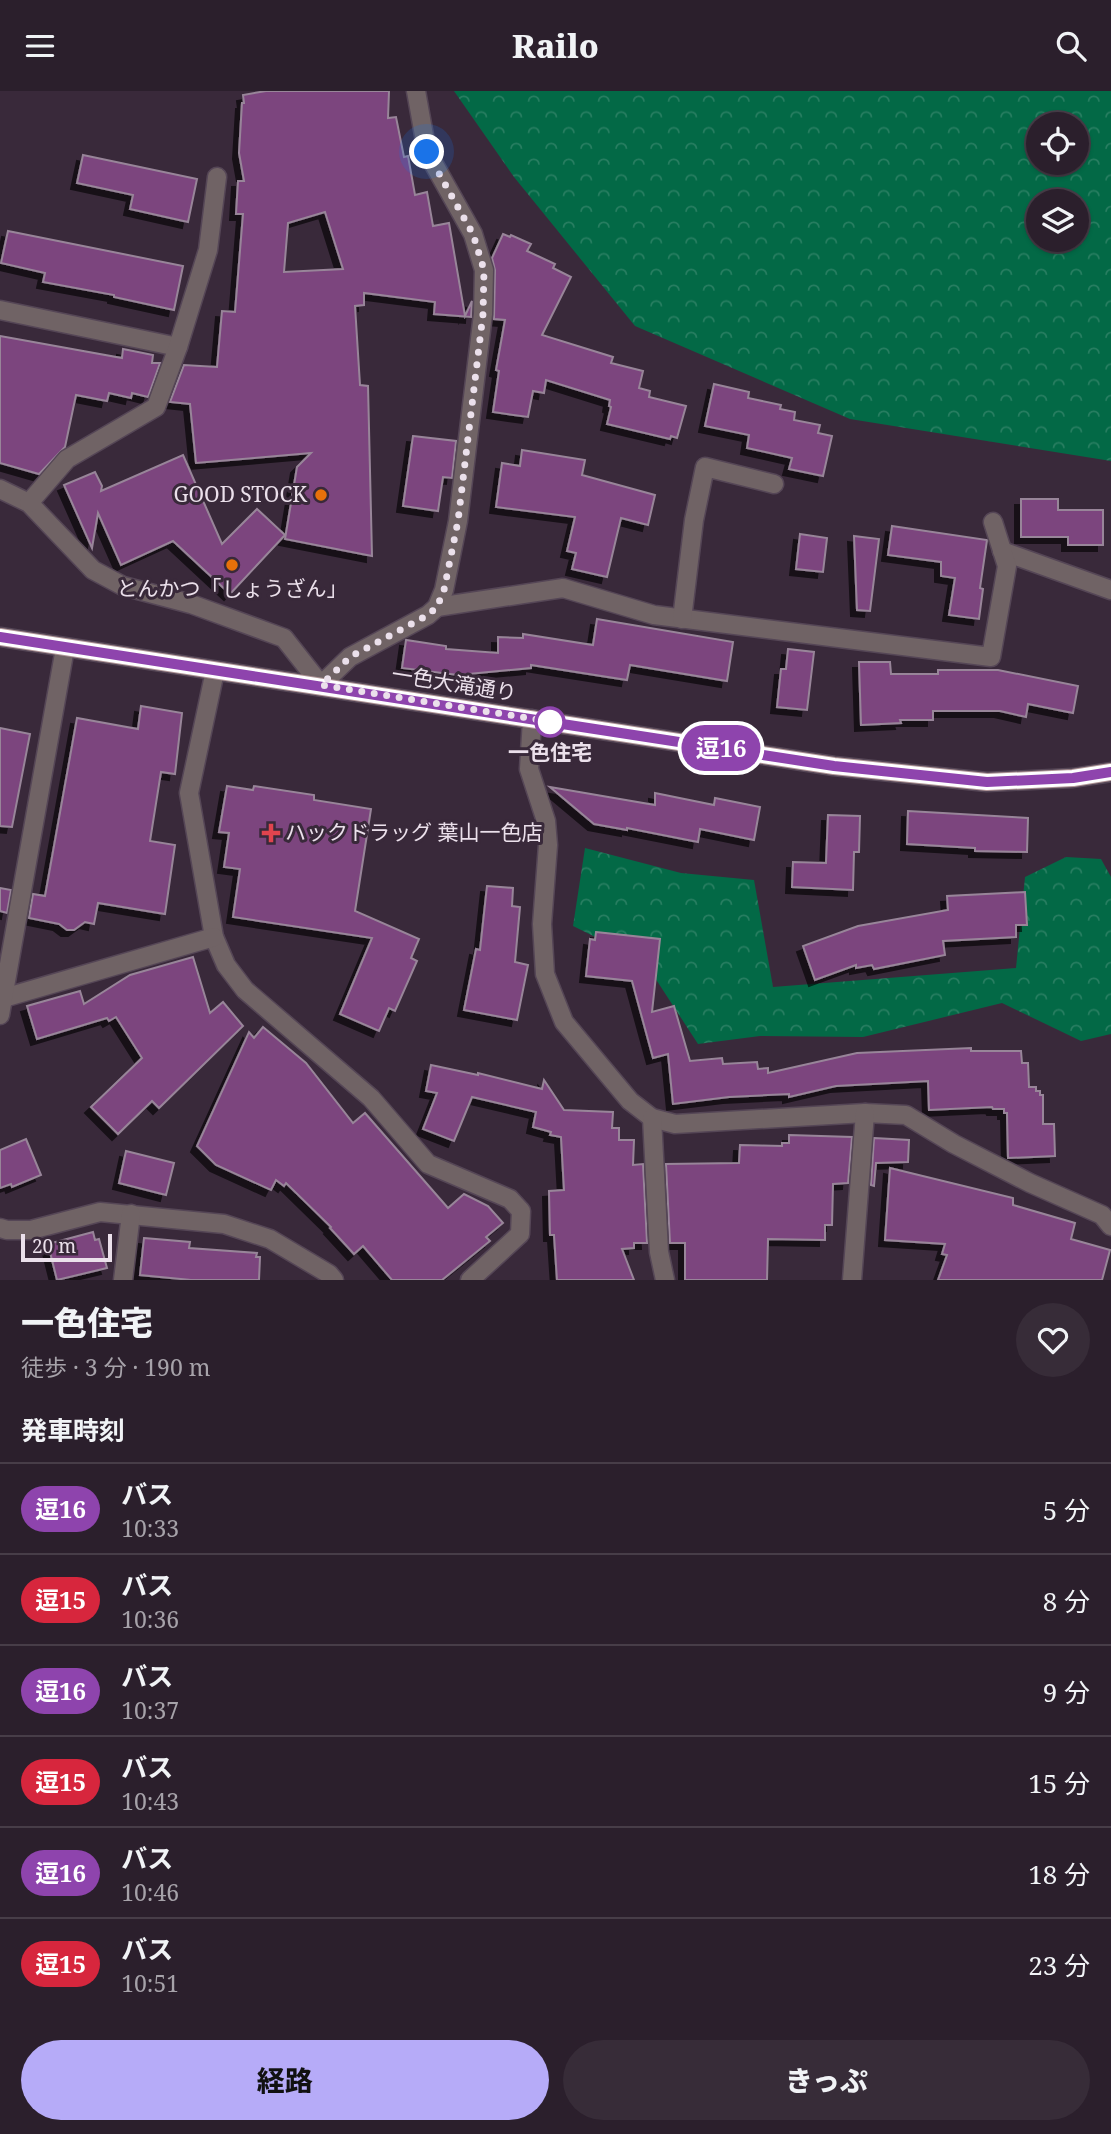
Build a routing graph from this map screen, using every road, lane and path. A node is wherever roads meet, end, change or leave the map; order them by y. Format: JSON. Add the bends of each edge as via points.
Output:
{"nodes":[{"id":1,"x":416,"y":91,"type":"edge"},
{"id":2,"x":217,"y":177,"type":"dead end"},
{"id":3,"x":0,"y":310,"type":"edge"},
{"id":4,"x":178,"y":347,"type":"junction"},
{"id":5,"x":774,"y":484,"type":"dead end"},
{"id":6,"x":0,"y":489,"type":"edge"},
{"id":7,"x":29,"y":503,"type":"junction"},
{"id":8,"x":993,"y":522,"type":"dead end"},
{"id":9,"x":1002,"y":551,"type":"junction"},
{"id":10,"x":1111,"y":590,"type":"edge"},
{"id":11,"x":437,"y":607,"type":"junction"},
{"id":12,"x":682,"y":619,"type":"junction"},
{"id":13,"x":0,"y":637,"type":"edge"},
{"id":14,"x":65,"y":648,"type":"junction"},
{"id":15,"x":215,"y":671,"type":"junction"},
{"id":16,"x":321,"y":685,"type":"junction"},
{"id":17,"x":532,"y":719,"type":"junction"},
{"id":18,"x":1111,"y":772,"type":"edge"},
{"id":19,"x":214,"y":937,"type":"junction"},
{"id":20,"x":1,"y":1004,"type":"edge"},
{"id":21,"x":865,"y":1113,"type":"junction"},
{"id":22,"x":652,"y":1118,"type":"junction"},
{"id":23,"x":131,"y":1214,"type":"junction"},
{"id":24,"x":1111,"y":1226,"type":"edge"},
{"id":25,"x":0,"y":1228,"type":"edge"},
{"id":26,"x":123,"y":1280,"type":"edge"},
{"id":27,"x":334,"y":1280,"type":"edge"},
{"id":28,"x":470,"y":1280,"type":"edge"},
{"id":29,"x":665,"y":1280,"type":"edge"},
{"id":30,"x":852,"y":1280,"type":"edge"}],
"edges":[{"from":1,"to":11,"type":"street","via":[[427,152],[473,234],[484,270],[483,314],[458,521]]},
{"from":2,"to":4,"type":"street","via":[[208,250]]},
{"from":3,"to":4,"type":"street"},
{"from":4,"to":7,"type":"street","via":[[156,407],[66,459]]},
{"from":5,"to":12,"type":"street","via":[[705,467]]},
{"from":6,"to":7,"type":"street"},
{"from":7,"to":16,"type":"street","via":[[93,570],[123,586],[191,604],[284,638]]},
{"from":8,"to":9,"type":"street"},
{"from":9,"to":10,"type":"street"},
{"from":9,"to":12,"type":"street","via":[[1007,566],[991,657]]},
{"from":11,"to":12,"type":"street","via":[[563,588]]},
{"from":11,"to":16,"type":"street","via":[[350,657]]},
{"from":13,"to":14,"type":"main road","name":"一色大滝通り"},
{"from":14,"to":15,"type":"main road","name":"一色大滝通り"},
{"from":14,"to":20,"type":"street"},
{"from":15,"to":16,"type":"main road","name":"一色大滝通り"},
{"from":15,"to":19,"type":"street","via":[[190,793]]},
{"from":16,"to":17,"type":"main road","name":"一色大滝通り"},
{"from":17,"to":18,"type":"main road","name":"一色大滝通り","via":[[834,766],[987,782]]},
{"from":17,"to":22,"type":"street","via":[[528,769],[546,821],[548,845],[542,924],[545,974],[564,1022],[629,1101]]},
{"from":19,"to":20,"type":"street"},
{"from":19,"to":28,"type":"street","via":[[226,965],[245,989],[370,1098],[428,1164],[510,1199],[521,1211],[520,1234]]},
{"from":21,"to":22,"type":"street","via":[[675,1124]]},
{"from":21,"to":24,"type":"street","via":[[906,1115],[954,1145],[1102,1215]]},
{"from":21,"to":30,"type":"street"},
{"from":22,"to":29,"type":"street","via":[[659,1252]]},
{"from":23,"to":25,"type":"street","via":[[100,1212],[31,1230]]},
{"from":23,"to":26,"type":"street"},
{"from":23,"to":27,"type":"street","via":[[224,1224],[270,1239]]}]}
